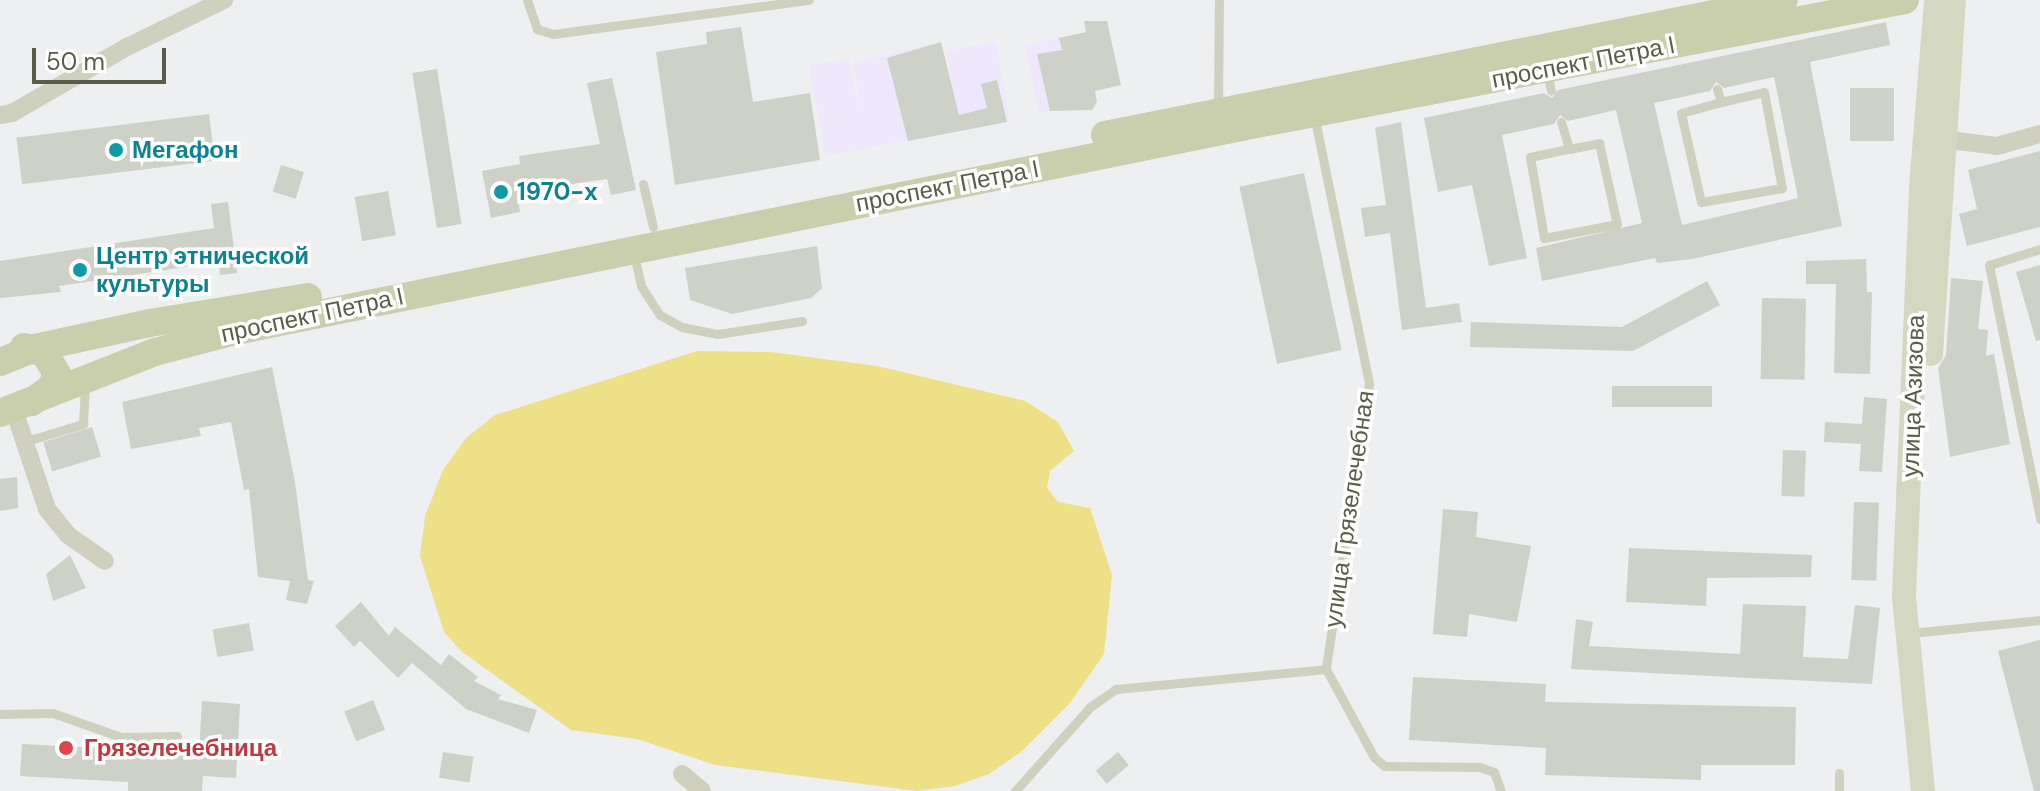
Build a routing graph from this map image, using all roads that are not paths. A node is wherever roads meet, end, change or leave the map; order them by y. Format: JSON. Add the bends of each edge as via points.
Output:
{"nodes":[{"id":1,"x":224,"y":0,"type":"edge"},
{"id":2,"x":527,"y":0,"type":"edge"},
{"id":3,"x":809,"y":0,"type":"edge"},
{"id":4,"x":1219,"y":0,"type":"edge"},
{"id":5,"x":1784,"y":0,"type":"edge"},
{"id":6,"x":1905,"y":0,"type":"edge"},
{"id":7,"x":1936,"y":0,"type":"edge"},
{"id":8,"x":1954,"y":0,"type":"edge"},
{"id":9,"x":1717,"y":89,"type":"dead end"},
{"id":10,"x":1721,"y":102,"type":"junction"},
{"id":11,"x":1218,"y":111,"type":"junction"},
{"id":12,"x":1314,"y":114,"type":"junction"},
{"id":13,"x":0,"y":115,"type":"edge"},
{"id":14,"x":1561,"y":122,"type":"dead end"},
{"id":15,"x":2040,"y":134,"type":"edge"},
{"id":16,"x":1937,"y":139,"type":"junction"},
{"id":17,"x":1569,"y":149,"type":"junction"},
{"id":18,"x":643,"y":184,"type":"dead end"},
{"id":19,"x":653,"y":227,"type":"junction"},
{"id":20,"x":632,"y":248,"type":"junction"},
{"id":21,"x":2040,"y":249,"type":"edge"},
{"id":22,"x":802,"y":321,"type":"dead end"},
{"id":23,"x":12,"y":352,"type":"edge"},
{"id":24,"x":86,"y":384,"type":"junction"},
{"id":25,"x":13,"y":410,"type":"edge"},
{"id":26,"x":23,"y":442,"type":"junction"},
{"id":27,"x":2040,"y":519,"type":"edge"},
{"id":28,"x":105,"y":561,"type":"dead end"},
{"id":29,"x":2040,"y":620,"type":"edge"},
{"id":30,"x":1920,"y":632,"type":"junction"},
{"id":31,"x":1326,"y":669,"type":"junction"},
{"id":32,"x":0,"y":714,"type":"edge"},
{"id":33,"x":177,"y":736,"type":"dead end"},
{"id":34,"x":1839,"y":773,"type":"dead end"},
{"id":35,"x":682,"y":774,"type":"dead end"},
{"id":36,"x":702,"y":791,"type":"edge"},
{"id":37,"x":1015,"y":791,"type":"edge"},
{"id":38,"x":1501,"y":791,"type":"edge"},
{"id":39,"x":1839,"y":791,"type":"edge"},
{"id":40,"x":1923,"y":791,"type":"edge"},
{"id":41,"x":1935,"y":791,"type":"edge"}],
"edges":[{"from":1,"to":13,"type":"street"},
{"from":2,"to":3,"type":"lane","via":[[537,29],[553,34]]},
{"from":4,"to":11,"type":"lane"},
{"from":5,"to":11,"type":"main road","name":"проспект Петра I"},
{"from":6,"to":12,"type":"main road","name":"проспект Петра I","via":[[1549,80]]},
{"from":7,"to":16,"type":"main road","name":"улица Азизова"},
{"from":8,"to":16,"type":"main road","name":"улица Азизова"},
{"from":9,"to":10,"type":"lane"},
{"from":10,"to":10,"type":"lane","via":[[1764,92],[1782,188],[1701,202],[1681,113]]},
{"from":11,"to":19,"type":"main road","name":"проспект Петра I"},
{"from":12,"to":20,"type":"main road","name":"проспект Петра I"},
{"from":12,"to":31,"type":"lane","name":"улица Грязелечебная","via":[[1369,383]]},
{"from":14,"to":17,"type":"lane"},
{"from":15,"to":16,"type":"street","via":[[1997,146]]},
{"from":16,"to":30,"type":"main road","name":"улица Азизова"},
{"from":16,"to":40,"type":"main road","name":"улица Азизова","via":[[1904,596]]},
{"from":17,"to":17,"type":"lane","via":[[1599,143],[1617,224],[1544,238],[1530,157]]},
{"from":18,"to":19,"type":"lane"},
{"from":19,"to":23,"type":"main road","name":"проспект Петра I"},
{"from":20,"to":22,"type":"lane","via":[[641,286],[660,315],[682,327],[718,334]]},
{"from":20,"to":24,"type":"main road","name":"проспект Петра I","via":[[231,332],[155,352]]},
{"from":21,"to":27,"type":"lane","via":[[1989,265]]},
{"from":23,"to":25,"type":"main road","via":[[51,359],[57,374],[51,388]]},
{"from":24,"to":25,"type":"main road","name":"проспект Петра I"},
{"from":24,"to":26,"type":"lane","via":[[83,424]]},
{"from":25,"to":26,"type":"street"},
{"from":26,"to":28,"type":"street","via":[[47,509],[68,535]]},
{"from":29,"to":30,"type":"lane"},
{"from":30,"to":41,"type":"main road","name":"улица Азизова"},
{"from":31,"to":37,"type":"lane","via":[[1116,689],[1090,707]]},
{"from":31,"to":38,"type":"lane","via":[[1384,766],[1480,767],[1494,772]]},
{"from":32,"to":33,"type":"lane","via":[[53,713],[121,737]]},
{"from":34,"to":39,"type":"lane"},
{"from":35,"to":36,"type":"street"}]}
